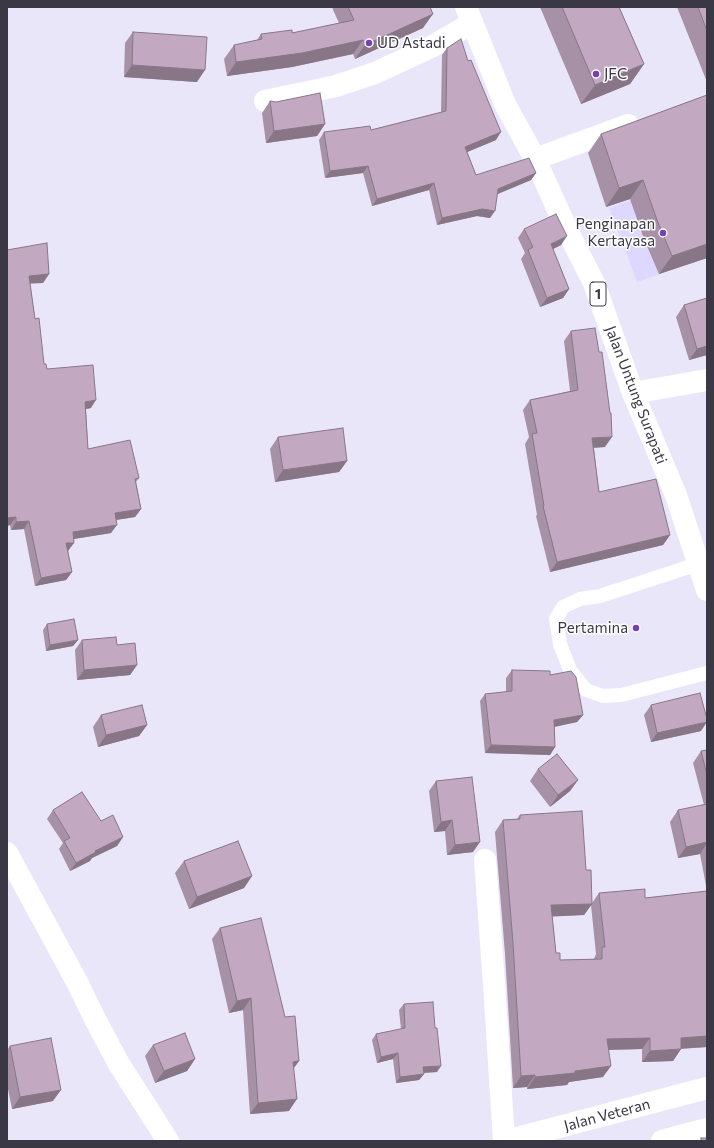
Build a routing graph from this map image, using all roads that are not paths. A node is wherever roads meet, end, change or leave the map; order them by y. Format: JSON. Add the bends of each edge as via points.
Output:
{"nodes":[{"id":1,"x":469,"y":15,"type":"edge"},
{"id":2,"x":265,"y":101,"type":"dead end"},
{"id":3,"x":649,"y":118,"type":"edge"},
{"id":4,"x":535,"y":159,"type":"junction"},
{"id":5,"x":707,"y":380,"type":"edge"},
{"id":6,"x":633,"y":392,"type":"junction"},
{"id":7,"x":698,"y":564,"type":"junction"},
{"id":8,"x":707,"y":590,"type":"edge"},
{"id":9,"x":707,"y":673,"type":"edge"},
{"id":10,"x":7,"y":853,"type":"edge"},
{"id":11,"x":484,"y":860,"type":"dead end"},
{"id":12,"x":707,"y":1088,"type":"edge"},
{"id":13,"x":707,"y":1129,"type":"edge"},
{"id":14,"x":168,"y":1141,"type":"edge"},
{"id":15,"x":505,"y":1141,"type":"edge"},
{"id":16,"x":662,"y":1141,"type":"edge"}],
"edges":[{"from":1,"to":2,"type":"main road","via":[[431,46],[375,73],[336,86]]},
{"from":1,"to":4,"type":"main road","name":"Jalan Untung Surapati","number":"1","via":[[505,104]]},
{"from":3,"to":4,"type":"main road"},
{"from":4,"to":6,"type":"main road","name":"Jalan Untung Surapati","number":"1","via":[[594,283]]},
{"from":5,"to":6,"type":"main road"},
{"from":6,"to":7,"type":"main road","name":"Jalan Untung Surapati","number":"1","via":[[676,495]]},
{"from":7,"to":8,"type":"main road","name":"Jalan Untung Surapati","number":"1"},
{"from":7,"to":9,"type":"lane","via":[[600,596],[580,599],[563,607],[556,620],[560,644],[570,670],[586,690],[603,696],[621,695]]},
{"from":10,"to":14,"type":"main road","via":[[119,1064]]},
{"from":11,"to":15,"type":"main road"},
{"from":12,"to":15,"type":"main road","name":"Jalan Veteran"},
{"from":13,"to":16,"type":"main road"}]}
